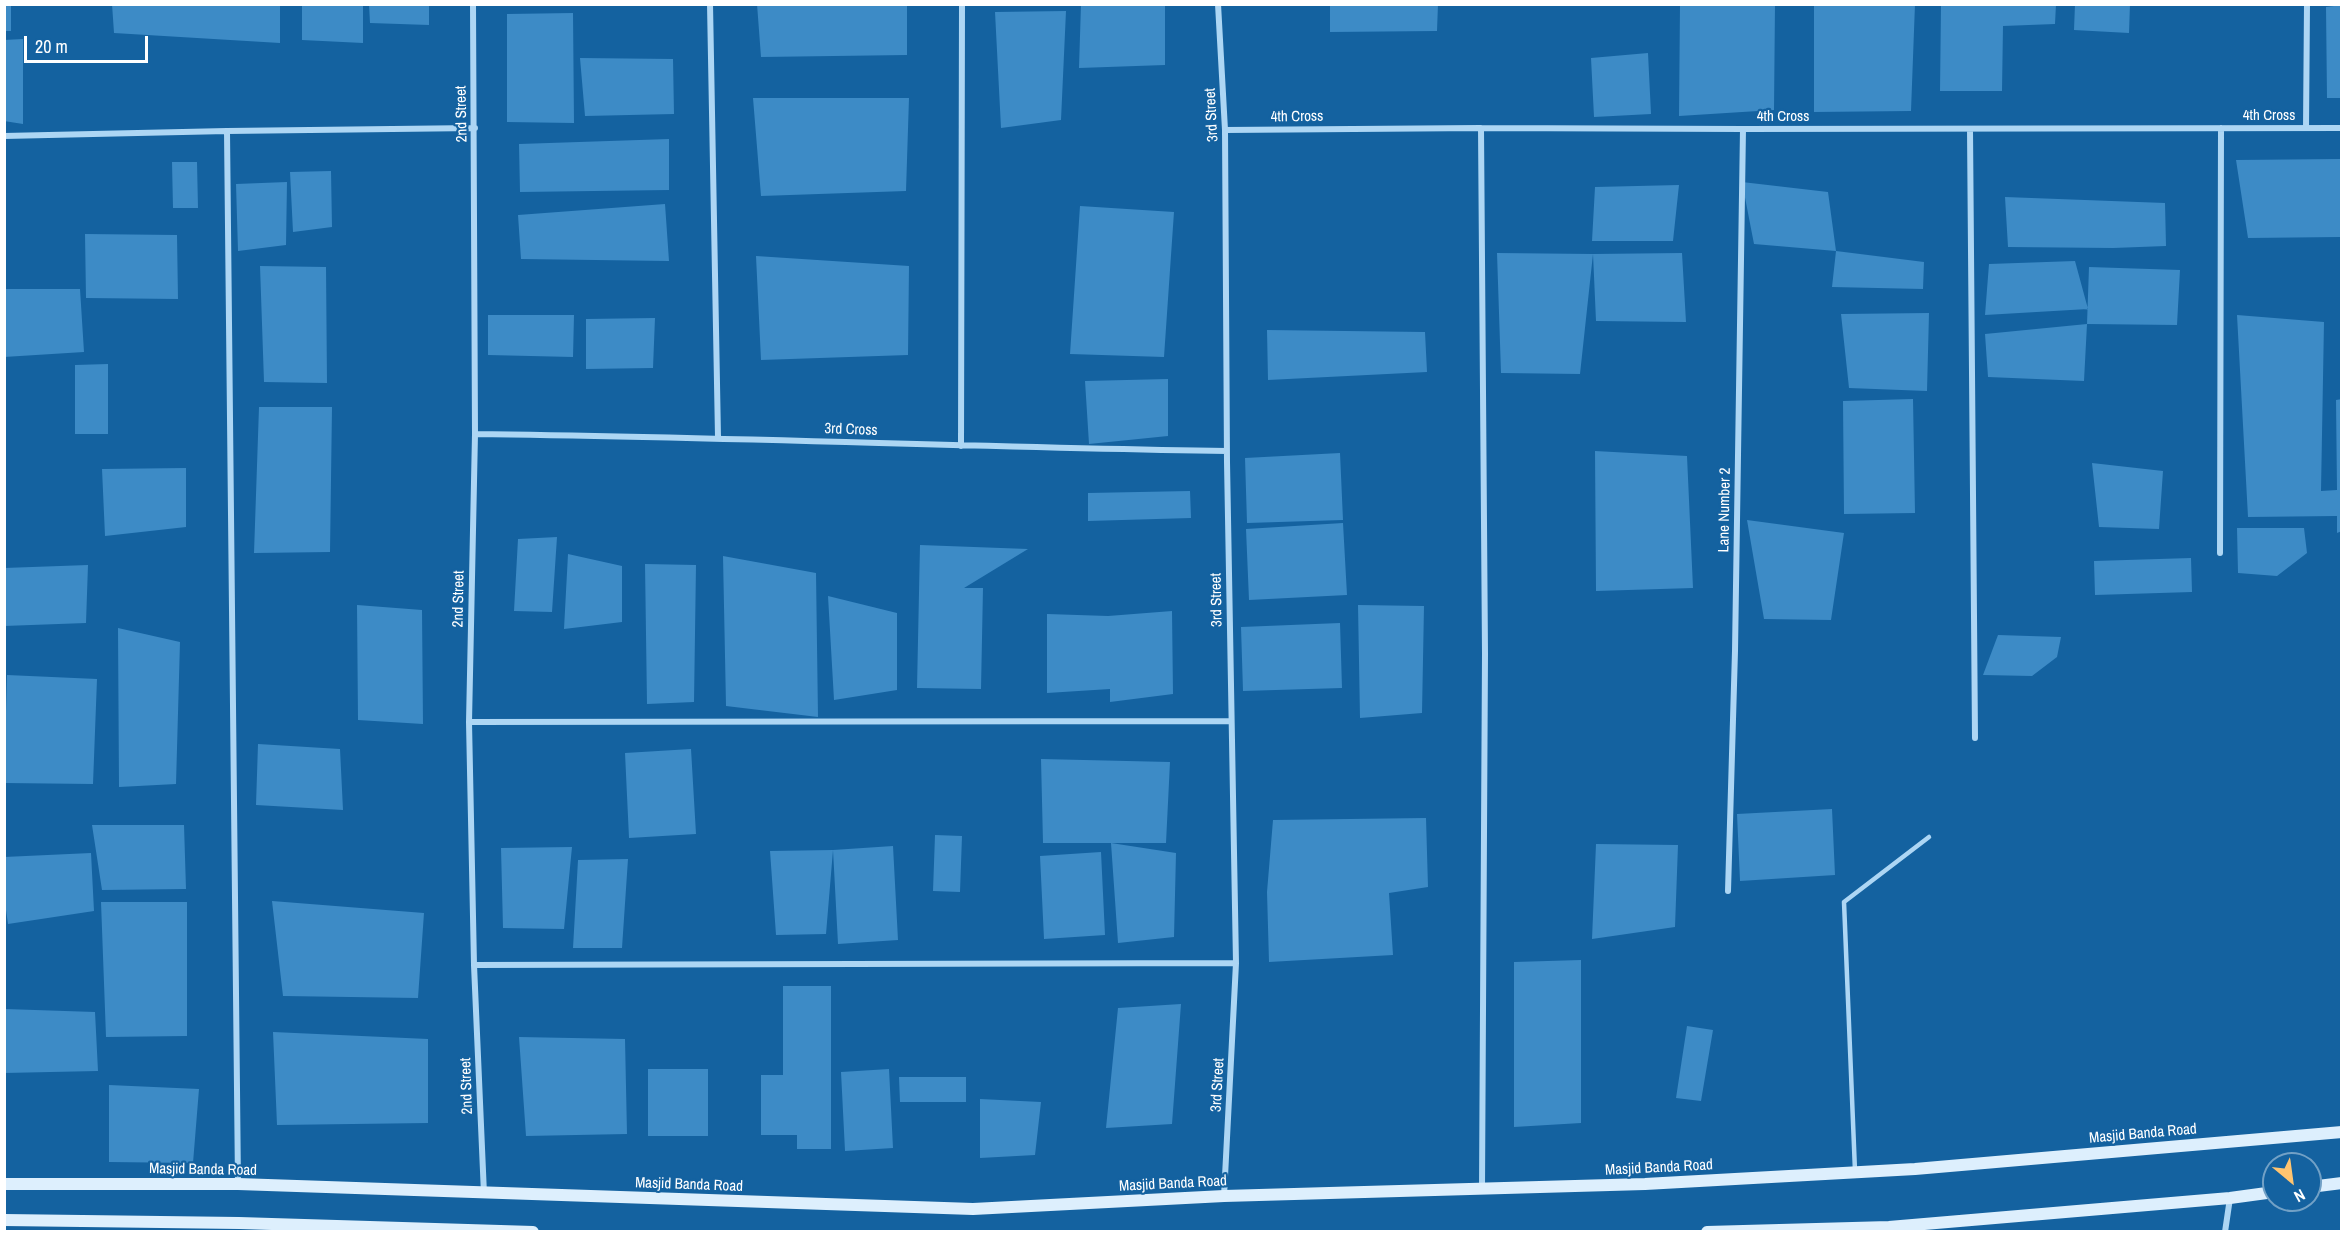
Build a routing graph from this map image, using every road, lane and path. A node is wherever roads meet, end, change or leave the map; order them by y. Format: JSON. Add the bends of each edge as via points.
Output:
{"nodes":[{"id":1,"x":473,"y":4,"type":"edge"},
{"id":2,"x":710,"y":4,"type":"edge"},
{"id":3,"x":962,"y":4,"type":"edge"},
{"id":4,"x":1218,"y":4,"type":"edge"},
{"id":5,"x":2307,"y":4,"type":"edge"},
{"id":6,"x":475,"y":128,"type":"junction"},
{"id":7,"x":1481,"y":128,"type":"junction"},
{"id":8,"x":2222,"y":128,"type":"junction"},
{"id":9,"x":2306,"y":128,"type":"junction"},
{"id":10,"x":2342,"y":128,"type":"edge"},
{"id":11,"x":1743,"y":129,"type":"junction"},
{"id":12,"x":1970,"y":129,"type":"junction"},
{"id":13,"x":1225,"y":130,"type":"junction"},
{"id":14,"x":227,"y":131,"type":"junction"},
{"id":15,"x":4,"y":136,"type":"edge"},
{"id":16,"x":475,"y":434,"type":"junction"},
{"id":17,"x":718,"y":437,"type":"junction"},
{"id":18,"x":961,"y":446,"type":"junction"},
{"id":19,"x":1227,"y":451,"type":"junction"},
{"id":20,"x":2220,"y":553,"type":"dead end"},
{"id":21,"x":1230,"y":720,"type":"junction"},
{"id":22,"x":469,"y":722,"type":"junction"},
{"id":23,"x":1975,"y":738,"type":"dead end"},
{"id":24,"x":1929,"y":837,"type":"dead end"},
{"id":25,"x":1728,"y":891,"type":"dead end"},
{"id":26,"x":1236,"y":963,"type":"junction"},
{"id":27,"x":474,"y":965,"type":"junction"},
{"id":28,"x":2342,"y":1132,"type":"edge"},
{"id":29,"x":1855,"y":1172,"type":"junction"},
{"id":30,"x":2342,"y":1183,"type":"edge"},
{"id":31,"x":4,"y":1184,"type":"edge"},
{"id":32,"x":238,"y":1184,"type":"junction"},
{"id":33,"x":2322,"y":1186,"type":"edge"},
{"id":34,"x":1482,"y":1188,"type":"junction"},
{"id":35,"x":484,"y":1194,"type":"junction"},
{"id":36,"x":2262,"y":1194,"type":"edge"},
{"id":37,"x":1224,"y":1196,"type":"junction"},
{"id":38,"x":2230,"y":1198,"type":"junction"},
{"id":39,"x":4,"y":1220,"type":"edge"},
{"id":40,"x":1888,"y":1229,"type":"edge"},
{"id":41,"x":486,"y":1231,"type":"edge"},
{"id":42,"x":533,"y":1232,"type":"edge"},
{"id":43,"x":1707,"y":1232,"type":"edge"},
{"id":44,"x":2225,"y":1232,"type":"edge"}],
"edges":[{"from":1,"to":6,"type":"street","name":"2nd Street"},
{"from":2,"to":17,"type":"street"},
{"from":3,"to":18,"type":"street"},
{"from":4,"to":13,"type":"street","name":"3rd Street"},
{"from":5,"to":9,"type":"street"},
{"from":6,"to":14,"type":"street"},
{"from":6,"to":16,"type":"street","name":"2nd Street"},
{"from":7,"to":11,"type":"street","name":"4th Cross"},
{"from":7,"to":13,"type":"street","name":"4th Cross"},
{"from":7,"to":34,"type":"street","via":[[1485,654]]},
{"from":8,"to":9,"type":"street","name":"4th Cross"},
{"from":8,"to":12,"type":"street","name":"4th Cross"},
{"from":8,"to":20,"type":"street"},
{"from":9,"to":10,"type":"street","name":"4th Cross"},
{"from":11,"to":12,"type":"street","name":"4th Cross"},
{"from":11,"to":25,"type":"street","name":"Lane Number 2"},
{"from":12,"to":23,"type":"street"},
{"from":13,"to":19,"type":"street","name":"3rd Street"},
{"from":14,"to":15,"type":"street"},
{"from":14,"to":32,"type":"street"},
{"from":16,"to":17,"type":"street","name":"3rd Cross"},
{"from":16,"to":22,"type":"street","name":"2nd Street"},
{"from":17,"to":18,"type":"street","name":"3rd Cross"},
{"from":18,"to":19,"type":"street","name":"3rd Cross"},
{"from":19,"to":21,"type":"street","name":"3rd Street"},
{"from":21,"to":22,"type":"street"},
{"from":21,"to":26,"type":"street","name":"3rd Street"},
{"from":22,"to":27,"type":"street","name":"2nd Street"},
{"from":24,"to":29,"type":"lane","via":[[1844,902]]},
{"from":26,"to":27,"type":"street"},
{"from":26,"to":37,"type":"street","name":"3rd Street"},
{"from":27,"to":35,"type":"street","name":"2nd Street"},
{"from":28,"to":29,"type":"main road","name":"Masjid Banda Road"},
{"from":29,"to":34,"type":"main road","name":"Masjid Banda Road"},
{"from":30,"to":33,"type":"main road"},
{"from":31,"to":32,"type":"main road","name":"Masjid Banda Road"},
{"from":32,"to":35,"type":"main road","name":"Masjid Banda Road"},
{"from":34,"to":37,"type":"main road","name":"Masjid Banda Road"},
{"from":35,"to":37,"type":"main road","name":"Masjid Banda Road","via":[[973,1209]]},
{"from":36,"to":38,"type":"main road"},
{"from":38,"to":40,"type":"main road"},
{"from":38,"to":44,"type":"street"},
{"from":39,"to":41,"type":"main road"},
{"from":40,"to":43,"type":"main road"},
{"from":41,"to":42,"type":"main road"}]}
